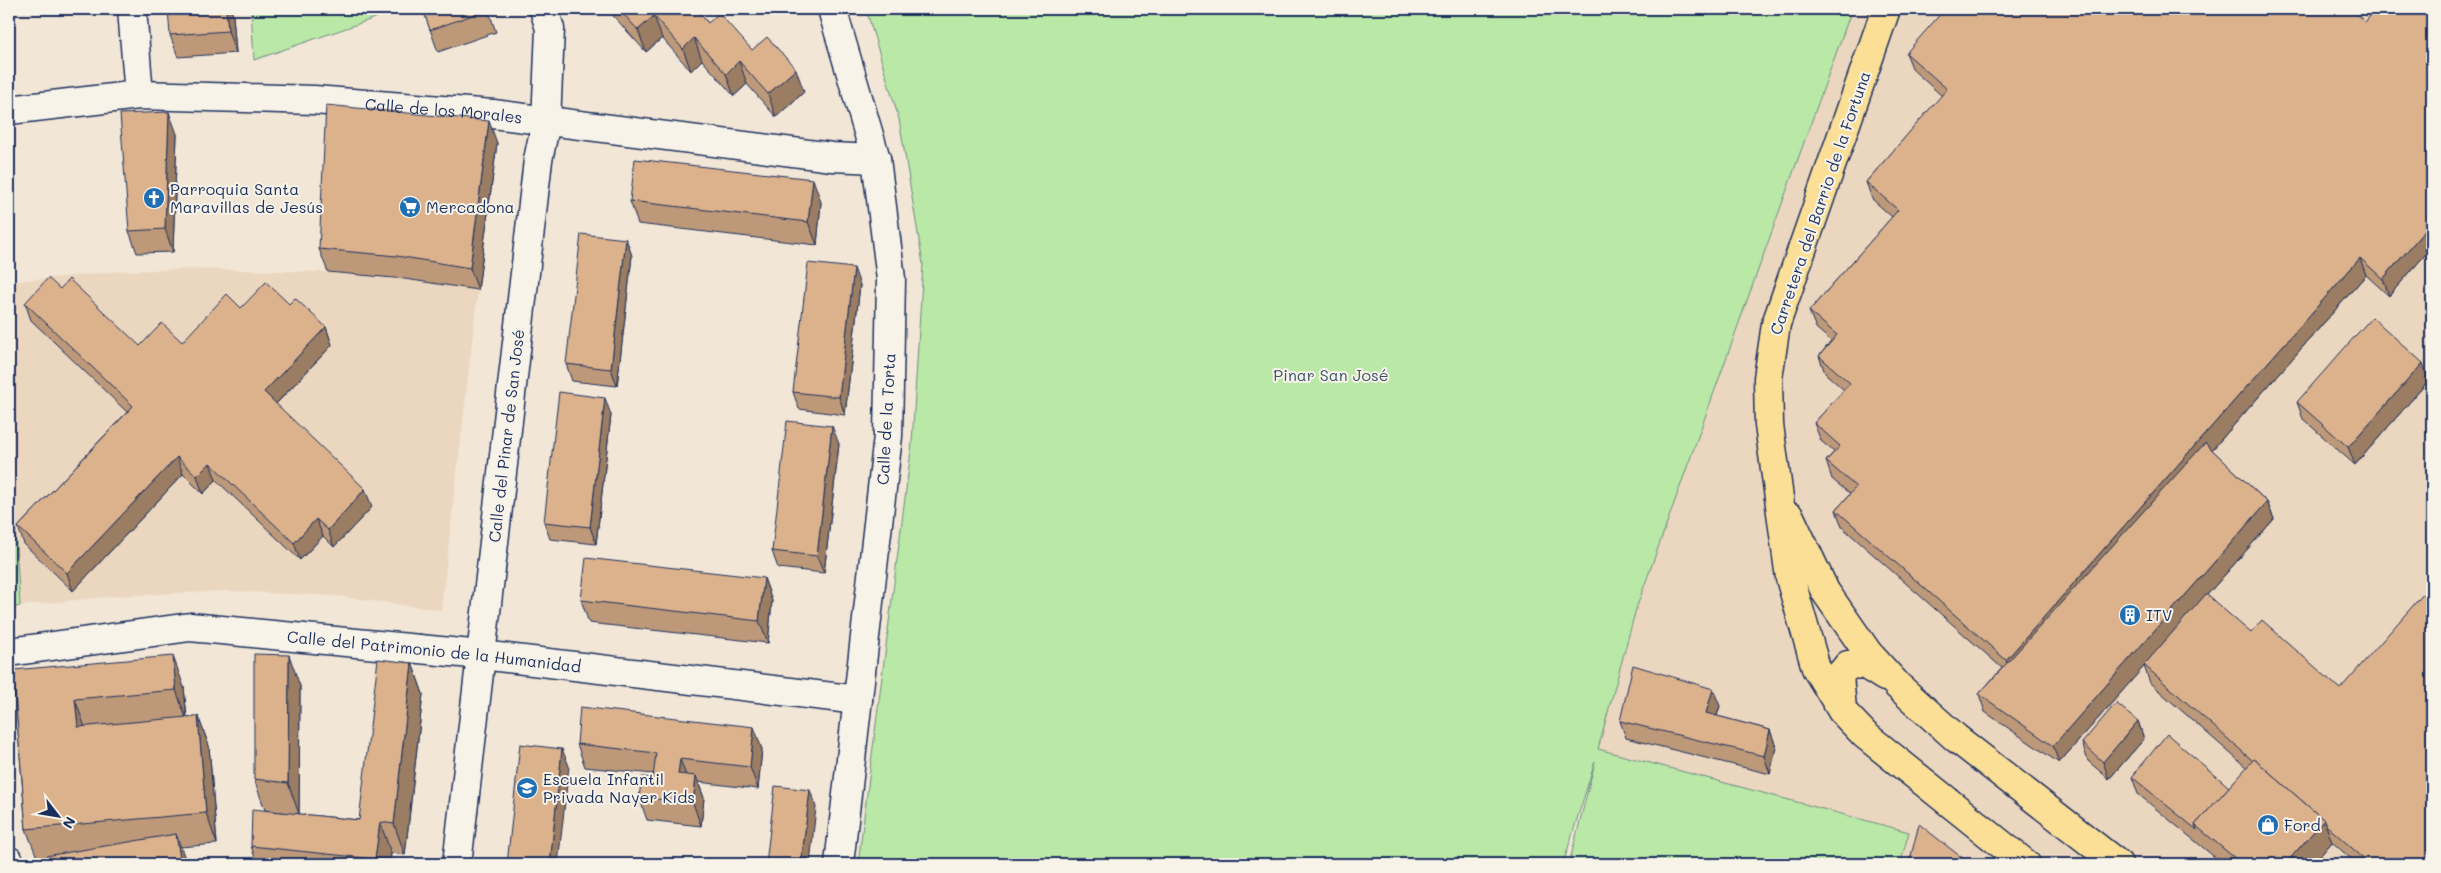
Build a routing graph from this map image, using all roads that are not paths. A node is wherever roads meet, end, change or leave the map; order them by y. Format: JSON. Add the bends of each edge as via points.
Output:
{"nodes":[{"id":1,"x":132,"y":9,"type":"edge"},
{"id":2,"x":544,"y":9,"type":"edge"},
{"id":3,"x":832,"y":9,"type":"edge"},
{"id":4,"x":1886,"y":9,"type":"edge"},
{"id":5,"x":139,"y":95,"type":"junction"},
{"id":6,"x":9,"y":110,"type":"edge"},
{"id":7,"x":546,"y":122,"type":"junction"},
{"id":8,"x":876,"y":159,"type":"junction"},
{"id":9,"x":1777,"y":490,"type":"junction"},
{"id":10,"x":9,"y":652,"type":"edge"},
{"id":11,"x":482,"y":655,"type":"junction"},
{"id":12,"x":1898,"y":686,"type":"junction"},
{"id":13,"x":858,"y":700,"type":"junction"},
{"id":14,"x":1842,"y":711,"type":"junction"},
{"id":15,"x":457,"y":864,"type":"edge"},
{"id":16,"x":838,"y":864,"type":"edge"},
{"id":17,"x":2026,"y":864,"type":"edge"},
{"id":18,"x":2118,"y":864,"type":"edge"}],
"edges":[{"from":1,"to":5,"type":"street"},
{"from":2,"to":7,"type":"street","name":"Calle del Pinar de San José","via":[[550,29]]},
{"from":3,"to":8,"type":"street","name":"Calle de la Torta"},
{"from":4,"to":9,"type":"main road","name":"Carretera del Barrio de la Fortuna","via":[[1776,324],[1768,378],[1769,425]]},
{"from":5,"to":6,"type":"street","name":"Calle de los Morales"},
{"from":5,"to":7,"type":"street","name":"Calle de los Morales","via":[[314,100],[493,114]]},
{"from":7,"to":8,"type":"street","name":"Calle de los Morales","via":[[832,157]]},
{"from":7,"to":11,"type":"street","name":"Calle del Pinar de San José","via":[[538,160]]},
{"from":8,"to":13,"type":"street","name":"Calle de la Torta","via":[[891,279],[888,436]]},
{"from":9,"to":12,"type":"main road","name":"Carretera del Barrio de la Fortuna","via":[[1825,591],[1868,653]]},
{"from":9,"to":14,"type":"main road","name":"Carretera del Barrio de la Fortuna","via":[[1790,578],[1816,668]]},
{"from":10,"to":11,"type":"street","name":"Calle del Patrimonio de la Humanidad","via":[[190,627]]},
{"from":11,"to":13,"type":"street","name":"Calle del Patrimonio de la Humanidad"},
{"from":11,"to":15,"type":"street","name":"Calle del Pinar de San José"},
{"from":12,"to":14,"type":"main road","name":"Carretera del Barrio de la Fortuna","via":[[1864,664],[1848,665],[1839,676]]},
{"from":12,"to":18,"type":"main road","name":"Carretera del Barrio de la Fortuna","via":[[1956,738]]},
{"from":13,"to":16,"type":"street","name":"Calle de la Torta"},
{"from":14,"to":17,"type":"main road","name":"Carretera del Barrio de la Fortuna","via":[[1865,735]]}]}
